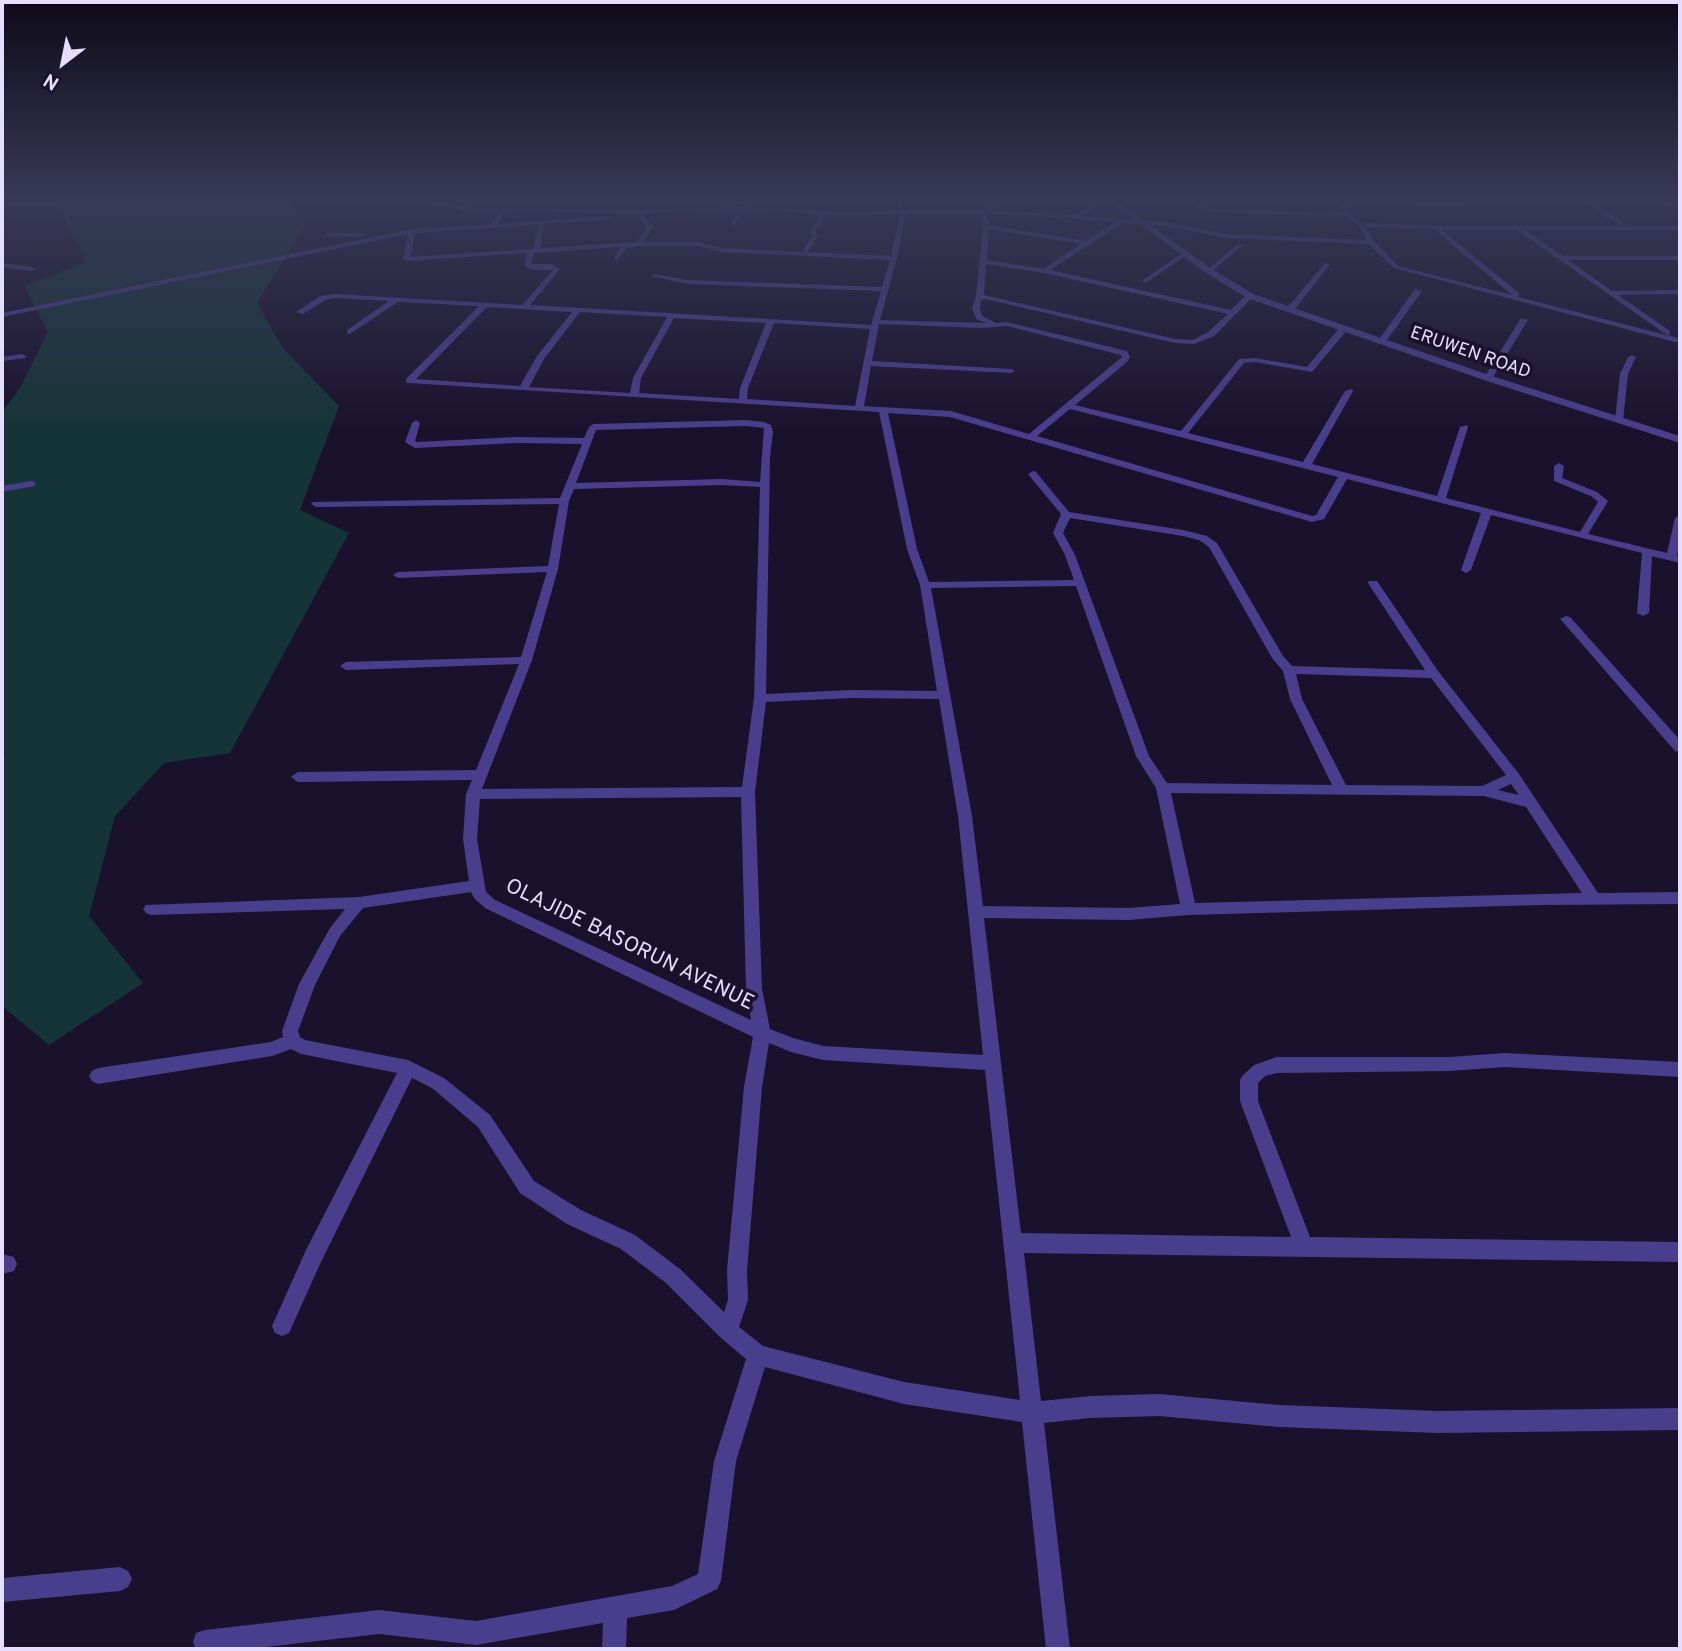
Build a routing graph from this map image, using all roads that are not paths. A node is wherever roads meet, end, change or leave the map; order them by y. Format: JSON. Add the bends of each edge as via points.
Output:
{"nodes":[{"id":1,"x":182,"y":278,"type":"edge"},
{"id":2,"x":549,"y":278,"type":"edge"},
{"id":3,"x":666,"y":278,"type":"edge"},
{"id":4,"x":889,"y":278,"type":"edge"},
{"id":5,"x":981,"y":278,"type":"edge"},
{"id":6,"x":1076,"y":278,"type":"edge"},
{"id":7,"x":1149,"y":278,"type":"edge"},
{"id":8,"x":1221,"y":278,"type":"edge"},
{"id":9,"x":1316,"y":278,"type":"edge"},
{"id":10,"x":1440,"y":278,"type":"edge"},
{"id":11,"x":1497,"y":278,"type":"edge"},
{"id":12,"x":1591,"y":278,"type":"edge"},
{"id":13,"x":1145,"y":281,"type":"dead end"},
{"id":14,"x":886,"y":289,"type":"junction"},
{"id":15,"x":1418,"y":291,"type":"dead end"},
{"id":16,"x":1680,"y":292,"type":"edge"},
{"id":17,"x":1612,"y":293,"type":"junction"},
{"id":18,"x":1251,"y":296,"type":"junction"},
{"id":19,"x":980,"y":297,"type":"junction"},
{"id":20,"x":1520,"y":298,"type":"junction"},
{"id":21,"x":396,"y":300,"type":"junction"},
{"id":22,"x":485,"y":305,"type":"junction"},
{"id":23,"x":524,"y":307,"type":"junction"},
{"id":24,"x":1290,"y":310,"type":"junction"},
{"id":25,"x":577,"y":311,"type":"junction"},
{"id":26,"x":300,"y":312,"type":"dead end"},
{"id":27,"x":1234,"y":313,"type":"junction"},
{"id":28,"x":2,"y":315,"type":"edge"},
{"id":29,"x":671,"y":317,"type":"junction"},
{"id":30,"x":979,"y":317,"type":"junction"},
{"id":31,"x":1524,"y":320,"type":"dead end"},
{"id":32,"x":770,"y":323,"type":"junction"},
{"id":33,"x":958,"y":324,"type":"junction"},
{"id":34,"x":875,"y":325,"type":"junction"},
{"id":35,"x":994,"y":325,"type":"junction"},
{"id":36,"x":1344,"y":328,"type":"junction"},
{"id":37,"x":350,"y":332,"type":"dead end"},
{"id":38,"x":1382,"y":341,"type":"junction"},
{"id":39,"x":1678,"y":341,"type":"edge"},
{"id":40,"x":22,"y":356,"type":"dead end"},
{"id":41,"x":1632,"y":357,"type":"dead end"},
{"id":42,"x":2,"y":359,"type":"edge"},
{"id":43,"x":866,"y":363,"type":"junction"},
{"id":44,"x":1011,"y":371,"type":"dead end"},
{"id":45,"x":1488,"y":378,"type":"junction"},
{"id":46,"x":525,"y":389,"type":"junction"},
{"id":47,"x":1349,"y":391,"type":"dead end"},
{"id":48,"x":634,"y":396,"type":"junction"},
{"id":49,"x":743,"y":402,"type":"junction"},
{"id":50,"x":1070,"y":405,"type":"junction"},
{"id":51,"x":859,"y":409,"type":"junction"},
{"id":52,"x":883,"y":410,"type":"junction"},
{"id":53,"x":1619,"y":420,"type":"junction"},
{"id":54,"x":416,"y":423,"type":"dead end"},
{"id":55,"x":1464,"y":427,"type":"dead end"},
{"id":56,"x":590,"y":434,"type":"junction"},
{"id":57,"x":1183,"y":434,"type":"junction"},
{"id":58,"x":1032,"y":436,"type":"junction"},
{"id":59,"x":1680,"y":440,"type":"edge"},
{"id":60,"x":1307,"y":464,"type":"junction"},
{"id":61,"x":1559,"y":466,"type":"dead end"},
{"id":62,"x":1033,"y":474,"type":"dead end"},
{"id":63,"x":1344,"y":475,"type":"junction"},
{"id":64,"x":32,"y":484,"type":"dead end"},
{"id":65,"x":765,"y":485,"type":"junction"},
{"id":66,"x":571,"y":486,"type":"junction"},
{"id":67,"x":2,"y":489,"type":"edge"},
{"id":68,"x":564,"y":500,"type":"junction"},
{"id":69,"x":1441,"y":500,"type":"junction"},
{"id":70,"x":316,"y":505,"type":"dead end"},
{"id":71,"x":1487,"y":511,"type":"junction"},
{"id":72,"x":1066,"y":514,"type":"junction"},
{"id":73,"x":1680,"y":518,"type":"edge"},
{"id":74,"x":1582,"y":536,"type":"junction"},
{"id":75,"x":1647,"y":553,"type":"junction"},
{"id":76,"x":1676,"y":559,"type":"edge"},
{"id":77,"x":553,"y":569,"type":"junction"},
{"id":78,"x":1466,"y":570,"type":"dead end"},
{"id":79,"x":398,"y":575,"type":"dead end"},
{"id":80,"x":1080,"y":583,"type":"junction"},
{"id":81,"x":1373,"y":583,"type":"dead end"},
{"id":82,"x":925,"y":585,"type":"junction"},
{"id":83,"x":1643,"y":612,"type":"dead end"},
{"id":84,"x":1566,"y":619,"type":"dead end"},
{"id":85,"x":526,"y":660,"type":"junction"},
{"id":86,"x":346,"y":666,"type":"dead end"},
{"id":87,"x":1289,"y":670,"type":"junction"},
{"id":88,"x":1434,"y":674,"type":"junction"},
{"id":89,"x":944,"y":695,"type":"junction"},
{"id":90,"x":760,"y":698,"type":"junction"},
{"id":91,"x":1680,"y":748,"type":"edge"},
{"id":92,"x":479,"y":775,"type":"junction"},
{"id":93,"x":298,"y":776,"type":"dead end"},
{"id":94,"x":1514,"y":777,"type":"junction"},
{"id":95,"x":1163,"y":788,"type":"junction"},
{"id":96,"x":1341,"y":789,"type":"junction"},
{"id":97,"x":1484,"y":791,"type":"junction"},
{"id":98,"x":748,"y":792,"type":"junction"},
{"id":99,"x":473,"y":793,"type":"junction"},
{"id":100,"x":1531,"y":803,"type":"junction"},
{"id":101,"x":478,"y":885,"type":"junction"},
{"id":102,"x":1593,"y":898,"type":"junction"},
{"id":103,"x":1680,"y":898,"type":"edge"},
{"id":104,"x":359,"y":903,"type":"junction"},
{"id":105,"x":151,"y":909,"type":"dead end"},
{"id":106,"x":1189,"y":909,"type":"junction"},
{"id":107,"x":977,"y":912,"type":"junction"},
{"id":108,"x":762,"y":1033,"type":"junction"},
{"id":109,"x":292,"y":1041,"type":"junction"},
{"id":110,"x":994,"y":1063,"type":"junction"},
{"id":111,"x":408,"y":1068,"type":"junction"},
{"id":112,"x":1680,"y":1069,"type":"edge"},
{"id":113,"x":98,"y":1076,"type":"dead end"},
{"id":114,"x":1013,"y":1243,"type":"junction"},
{"id":115,"x":1304,"y":1247,"type":"junction"},
{"id":116,"x":1680,"y":1252,"type":"edge"},
{"id":117,"x":282,"y":1326,"type":"dead end"},
{"id":118,"x":728,"y":1331,"type":"junction"},
{"id":119,"x":758,"y":1355,"type":"junction"},
{"id":120,"x":1031,"y":1413,"type":"junction"},
{"id":121,"x":1680,"y":1419,"type":"edge"},
{"id":122,"x":120,"y":1579,"type":"dead end"},
{"id":123,"x":2,"y":1590,"type":"edge"},
{"id":124,"x":615,"y":1610,"type":"junction"},
{"id":125,"x":205,"y":1642,"type":"dead end"},
{"id":126,"x":614,"y":1649,"type":"edge"},
{"id":127,"x":1058,"y":1649,"type":"edge"}],
"edges":[{"from":1,"to":28,"type":"street"},
{"from":2,"to":23,"type":"street"},
{"from":3,"to":14,"type":"street"},
{"from":4,"to":14,"type":"street"},
{"from":5,"to":19,"type":"street"},
{"from":6,"to":27,"type":"street"},
{"from":7,"to":13,"type":"street"},
{"from":8,"to":18,"type":"street","name":"ERUWEN ROAD"},
{"from":9,"to":24,"type":"street"},
{"from":10,"to":20,"type":"street"},
{"from":11,"to":20,"type":"street"},
{"from":12,"to":17,"type":"street"},
{"from":14,"to":34,"type":"street"},
{"from":15,"to":38,"type":"street"},
{"from":16,"to":17,"type":"street"},
{"from":17,"to":39,"type":"street"},
{"from":18,"to":24,"type":"street","name":"ERUWEN ROAD"},
{"from":18,"to":27,"type":"street"},
{"from":19,"to":27,"type":"street","via":[[1184,342],[1211,334]]},
{"from":19,"to":30,"type":"street"},
{"from":20,"to":39,"type":"street"},
{"from":21,"to":22,"type":"street"},
{"from":21,"to":26,"type":"street","via":[[335,296]]},
{"from":21,"to":37,"type":"street"},
{"from":22,"to":23,"type":"street"},
{"from":22,"to":46,"type":"street","via":[[409,381]]},
{"from":23,"to":25,"type":"street"},
{"from":24,"to":36,"type":"street","name":"ERUWEN ROAD"},
{"from":25,"to":29,"type":"street"},
{"from":25,"to":46,"type":"street","via":[[540,358]]},
{"from":29,"to":32,"type":"street"},
{"from":29,"to":48,"type":"street","via":[[637,378]]},
{"from":30,"to":33,"type":"street"},
{"from":30,"to":35,"type":"street"},
{"from":31,"to":45,"type":"street"},
{"from":32,"to":34,"type":"street"},
{"from":32,"to":49,"type":"street","via":[[744,388]]},
{"from":33,"to":34,"type":"street"},
{"from":33,"to":35,"type":"street"},
{"from":34,"to":43,"type":"street"},
{"from":35,"to":50,"type":"street","via":[[1015,326],[1124,354],[1124,359]]},
{"from":36,"to":38,"type":"street","name":"ERUWEN ROAD"},
{"from":36,"to":57,"type":"street","via":[[1309,370],[1242,361]]},
{"from":38,"to":45,"type":"street","name":"ERUWEN ROAD"},
{"from":40,"to":42,"type":"street"},
{"from":41,"to":53,"type":"street","via":[[1624,374]]},
{"from":43,"to":44,"type":"street"},
{"from":43,"to":51,"type":"street"},
{"from":45,"to":53,"type":"street","name":"ERUWEN ROAD"},
{"from":46,"to":48,"type":"street"},
{"from":47,"to":60,"type":"street"},
{"from":48,"to":49,"type":"street"},
{"from":49,"to":51,"type":"street"},
{"from":50,"to":57,"type":"street"},
{"from":50,"to":58,"type":"street"},
{"from":51,"to":52,"type":"street"},
{"from":52,"to":58,"type":"street","via":[[951,414]]},
{"from":52,"to":82,"type":"street","via":[[912,549]]},
{"from":53,"to":59,"type":"street","name":"ERUWEN ROAD"},
{"from":54,"to":56,"type":"street","via":[[410,442],[415,445]]},
{"from":55,"to":69,"type":"street"},
{"from":56,"to":65,"type":"street","via":[[761,424],[769,432]]},
{"from":56,"to":66,"type":"street","name":"OLAJIDE BASORUN AVENUE"},
{"from":57,"to":60,"type":"street"},
{"from":58,"to":63,"type":"street","via":[[1312,519],[1320,516]]},
{"from":60,"to":63,"type":"street"},
{"from":61,"to":74,"type":"street","via":[[1557,479],[1603,501]]},
{"from":62,"to":72,"type":"street"},
{"from":63,"to":69,"type":"street"},
{"from":64,"to":67,"type":"street"},
{"from":65,"to":66,"type":"street"},
{"from":65,"to":90,"type":"street"},
{"from":66,"to":68,"type":"street","name":"OLAJIDE BASORUN AVENUE"},
{"from":68,"to":70,"type":"street"},
{"from":68,"to":77,"type":"street","name":"OLAJIDE BASORUN AVENUE"},
{"from":69,"to":71,"type":"street"},
{"from":71,"to":74,"type":"street"},
{"from":71,"to":78,"type":"street"},
{"from":72,"to":80,"type":"street","via":[[1058,533]]},
{"from":72,"to":87,"type":"street","via":[[1203,538],[1213,545]]},
{"from":73,"to":76,"type":"street"},
{"from":74,"to":75,"type":"street"},
{"from":75,"to":76,"type":"street"},
{"from":75,"to":83,"type":"street"},
{"from":77,"to":79,"type":"street"},
{"from":77,"to":85,"type":"street","name":"OLAJIDE BASORUN AVENUE"},
{"from":80,"to":82,"type":"street"},
{"from":80,"to":95,"type":"street","via":[[1143,756]]},
{"from":81,"to":88,"type":"street"},
{"from":82,"to":89,"type":"street"},
{"from":84,"to":91,"type":"street"},
{"from":85,"to":86,"type":"street"},
{"from":85,"to":92,"type":"street","name":"OLAJIDE BASORUN AVENUE"},
{"from":87,"to":88,"type":"street"},
{"from":87,"to":96,"type":"street","via":[[1296,699]]},
{"from":88,"to":94,"type":"street"},
{"from":89,"to":90,"type":"street"},
{"from":89,"to":107,"type":"street"},
{"from":90,"to":98,"type":"street"},
{"from":92,"to":93,"type":"street"},
{"from":92,"to":99,"type":"street","name":"OLAJIDE BASORUN AVENUE"},
{"from":94,"to":97,"type":"street"},
{"from":94,"to":100,"type":"street"},
{"from":95,"to":96,"type":"street"},
{"from":95,"to":106,"type":"street"},
{"from":96,"to":97,"type":"street"},
{"from":97,"to":100,"type":"street"},
{"from":98,"to":99,"type":"street"},
{"from":98,"to":108,"type":"street","via":[[754,989]]},
{"from":99,"to":101,"type":"street","name":"OLAJIDE BASORUN AVENUE","via":[[470,839]]},
{"from":100,"to":102,"type":"street"},
{"from":101,"to":104,"type":"street"},
{"from":101,"to":108,"type":"street","name":"OLAJIDE BASORUN AVENUE","via":[[479,894],[490,904]]},
{"from":102,"to":103,"type":"street"},
{"from":102,"to":106,"type":"street"},
{"from":104,"to":105,"type":"street"},
{"from":104,"to":109,"type":"street","via":[[335,932],[307,984],[290,1031]]},
{"from":106,"to":107,"type":"street","via":[[1128,914]]},
{"from":107,"to":110,"type":"street"},
{"from":108,"to":110,"type":"street","name":"OLAJIDE BASORUN AVENUE","via":[[823,1053]]},
{"from":108,"to":118,"type":"street","via":[[752,1100],[738,1300]]},
{"from":109,"to":111,"type":"street","via":[[301,1047]]},
{"from":109,"to":113,"type":"street","via":[[272,1049]]},
{"from":110,"to":114,"type":"street"},
{"from":111,"to":117,"type":"street"},
{"from":111,"to":118,"type":"street","via":[[438,1083],[484,1121],[527,1187],[574,1217],[628,1242],[673,1276]]},
{"from":112,"to":115,"type":"street","via":[[1505,1060],[1277,1065],[1260,1070],[1249,1080],[1249,1101]]},
{"from":114,"to":115,"type":"street"},
{"from":114,"to":120,"type":"street"},
{"from":115,"to":116,"type":"street"},
{"from":118,"to":119,"type":"street"},
{"from":119,"to":120,"type":"street","via":[[904,1393]]},
{"from":119,"to":124,"type":"street","via":[[725,1461],[709,1581],[674,1598]]},
{"from":120,"to":121,"type":"street","via":[[1159,1405],[1425,1422]]},
{"from":120,"to":127,"type":"street"},
{"from":122,"to":123,"type":"street"},
{"from":124,"to":125,"type":"street","via":[[476,1633],[379,1622]]},
{"from":124,"to":126,"type":"street"}]}
